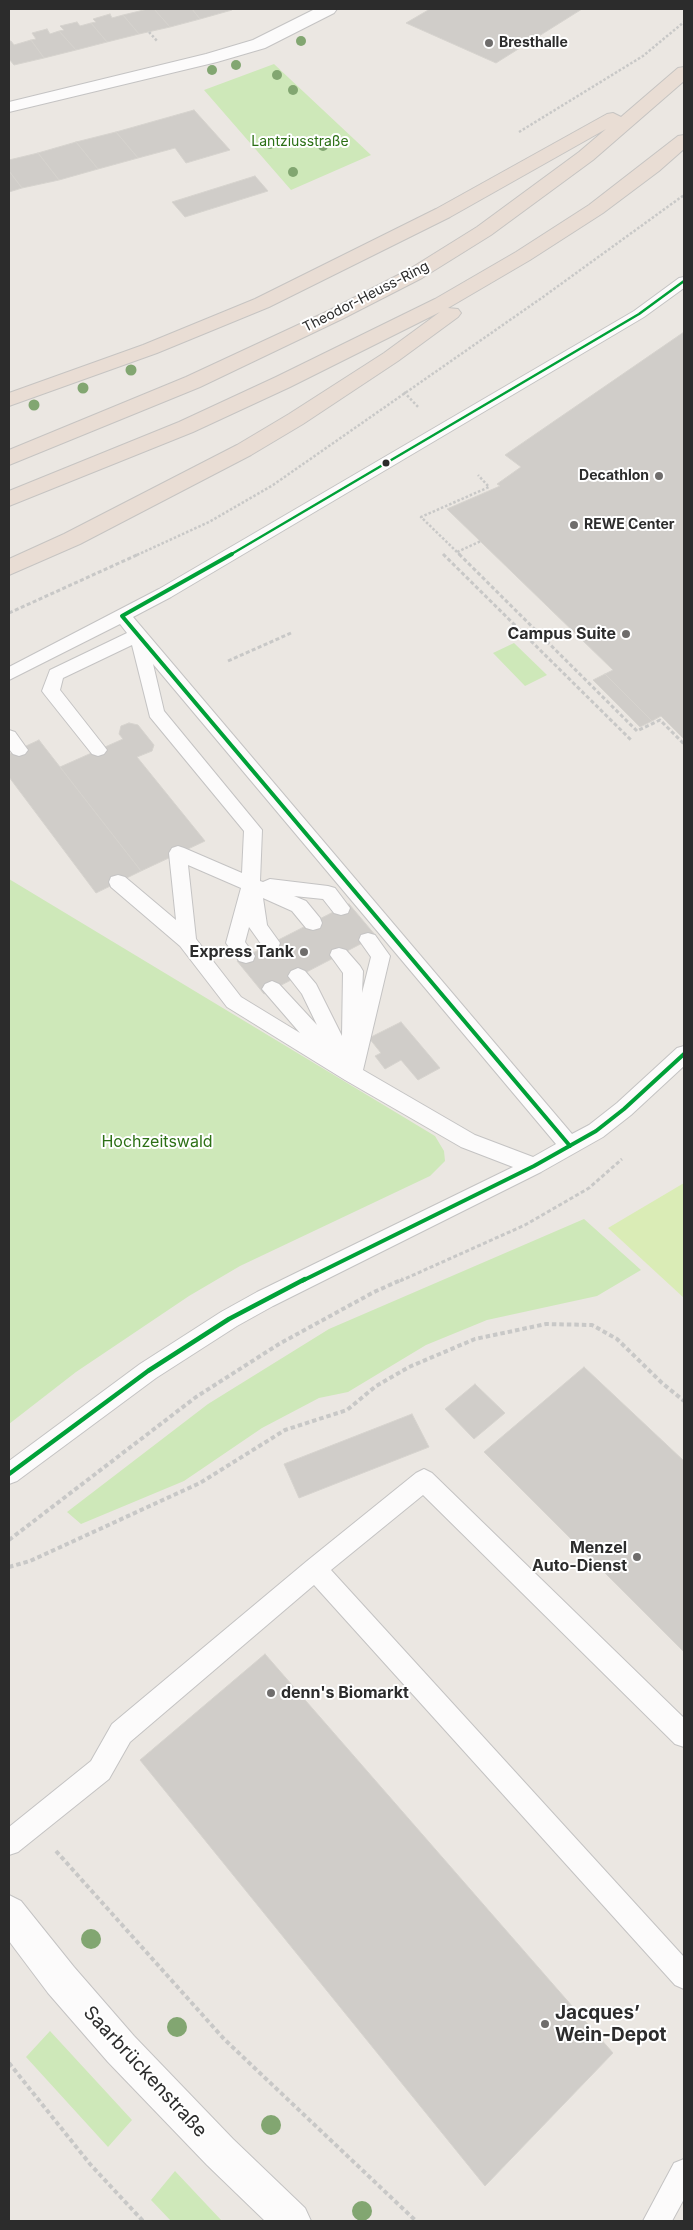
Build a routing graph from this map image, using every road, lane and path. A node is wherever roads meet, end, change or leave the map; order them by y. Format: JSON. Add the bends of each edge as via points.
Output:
{"nodes":[{"id":1,"x":328,"y":9,"type":"edge"},
{"id":2,"x":684,"y":22,"type":"edge"},
{"id":3,"x":149,"y":32,"type":"dead end"},
{"id":4,"x":154,"y":36,"type":"dead end"},
{"id":5,"x":678,"y":78,"type":"edge"},
{"id":6,"x":9,"y":107,"type":"edge"},
{"id":7,"x":517,"y":133,"type":"dead end"},
{"id":8,"x":684,"y":140,"type":"edge"},
{"id":9,"x":523,"y":256,"type":"junction"},
{"id":10,"x":684,"y":281,"type":"edge"},
{"id":11,"x":9,"y":400,"type":"edge"},
{"id":12,"x":9,"y":458,"type":"edge"},
{"id":13,"x":478,"y":475,"type":"dead end"},
{"id":14,"x":9,"y":499,"type":"edge"},
{"id":15,"x":481,"y":541,"type":"dead end"},
{"id":16,"x":457,"y":552,"type":"junction"},
{"id":17,"x":443,"y":554,"type":"dead end"},
{"id":18,"x":9,"y":568,"type":"edge"},
{"id":19,"x":122,"y":616,"type":"junction"},
{"id":20,"x":291,"y":633,"type":"dead end"},
{"id":21,"x":138,"y":635,"type":"junction"},
{"id":22,"x":228,"y":661,"type":"dead end"},
{"id":23,"x":9,"y":674,"type":"edge"},
{"id":24,"x":631,"y":740,"type":"dead end"},
{"id":25,"x":684,"y":744,"type":"edge"},
{"id":26,"x":98,"y":750,"type":"dead end"},
{"id":27,"x":118,"y":882,"type":"dead end"},
{"id":28,"x":251,"y":884,"type":"junction"},
{"id":29,"x":341,"y":908,"type":"dead end"},
{"id":30,"x":313,"y":923,"type":"dead end"},
{"id":31,"x":187,"y":940,"type":"junction"},
{"id":32,"x":368,"y":940,"type":"dead end"},
{"id":33,"x":271,"y":943,"type":"dead end"},
{"id":34,"x":339,"y":955,"type":"dead end"},
{"id":35,"x":246,"y":956,"type":"dead end"},
{"id":36,"x":298,"y":976,"type":"dead end"},
{"id":37,"x":272,"y":989,"type":"dead end"},
{"id":38,"x":684,"y":1054,"type":"edge"},
{"id":39,"x":352,"y":1074,"type":"junction"},
{"id":40,"x":570,"y":1146,"type":"junction"},
{"id":41,"x":622,"y":1159,"type":"dead end"},
{"id":42,"x":534,"y":1166,"type":"junction"},
{"id":43,"x":684,"y":1401,"type":"edge"},
{"id":44,"x":9,"y":1474,"type":"edge"},
{"id":45,"x":9,"y":1540,"type":"edge"},
{"id":46,"x":9,"y":1567,"type":"edge"},
{"id":47,"x":315,"y":1570,"type":"junction"},
{"id":48,"x":684,"y":1735,"type":"edge"},
{"id":49,"x":33,"y":1823,"type":"junction"},
{"id":50,"x":9,"y":1843,"type":"edge"},
{"id":51,"x":9,"y":1913,"type":"edge"},
{"id":52,"x":684,"y":1976,"type":"edge"},
{"id":53,"x":9,"y":2063,"type":"edge"},
{"id":54,"x":684,"y":2173,"type":"edge"},
{"id":55,"x":143,"y":2221,"type":"edge"},
{"id":56,"x":292,"y":2221,"type":"edge"},
{"id":57,"x":416,"y":2221,"type":"edge"},
{"id":58,"x":657,"y":2221,"type":"edge"}],
"edges":[{"from":1,"to":6,"type":"street","via":[[259,44]]},
{"from":2,"to":7,"type":"path","via":[[643,56]]},
{"from":3,"to":4,"type":"path"},
{"from":5,"to":11,"type":"highway","via":[[443,213],[262,303],[150,349]]},
{"from":5,"to":12,"type":"highway","name":"Theodor-Heuss-Ring","via":[[578,162],[484,231],[414,274],[336,315],[193,382]]},
{"from":8,"to":9,"type":"highway","via":[[596,209]]},
{"from":9,"to":14,"type":"highway","via":[[442,303],[284,382],[186,427]]},
{"from":9,"to":18,"type":"highway","via":[[434,326],[296,419],[198,475]]},
{"from":10,"to":19,"type":"lane","via":[[639,314]]},
{"from":13,"to":16,"type":"path","via":[[489,487],[421,516]]},
{"from":15,"to":16,"type":"path"},
{"from":16,"to":25,"type":"path","via":[[637,731],[660,720]]},
{"from":17,"to":24,"type":"path"},
{"from":19,"to":21,"type":"lane"},
{"from":19,"to":23,"type":"lane"},
{"from":20,"to":22,"type":"path"},
{"from":21,"to":26,"type":"lane","via":[[56,674],[51,691]]},
{"from":21,"to":28,"type":"lane","via":[[156,712],[253,830]]},
{"from":21,"to":40,"type":"lane"},
{"from":27,"to":31,"type":"lane"},
{"from":28,"to":29,"type":"lane","via":[[328,893]]},
{"from":28,"to":30,"type":"lane","via":[[299,906]]},
{"from":28,"to":31,"type":"lane","via":[[178,853]]},
{"from":28,"to":33,"type":"lane","via":[[258,927]]},
{"from":28,"to":35,"type":"lane","via":[[235,943]]},
{"from":31,"to":39,"type":"lane","via":[[234,1002]]},
{"from":32,"to":39,"type":"lane","via":[[381,956]]},
{"from":34,"to":39,"type":"lane","via":[[353,971]]},
{"from":36,"to":39,"type":"lane","via":[[309,989]]},
{"from":37,"to":39,"type":"lane"},
{"from":38,"to":40,"type":"lane","via":[[610,1120]]},
{"from":39,"to":42,"type":"lane","via":[[468,1141]]},
{"from":40,"to":42,"type":"lane"},
{"from":41,"to":45,"type":"path","via":[[588,1188],[525,1226],[374,1292],[279,1344],[196,1397]]},
{"from":42,"to":44,"type":"lane","via":[[229,1319],[148,1371]]},
{"from":43,"to":46,"type":"path","via":[[617,1339],[592,1325],[546,1324],[475,1338],[409,1366],[346,1410],[285,1430],[200,1483]]},
{"from":47,"to":48,"type":"lane","via":[[424,1480]]},
{"from":47,"to":49,"type":"lane","via":[[121,1733],[100,1770]]},
{"from":47,"to":52,"type":"lane"},
{"from":49,"to":50,"type":"lane"},
{"from":49,"to":57,"type":"path","via":[[224,2039]]},
{"from":51,"to":56,"type":"street","name":"Saarbrückenstraße","via":[[61,1980],[121,2048],[220,2152]]},
{"from":53,"to":55,"type":"path","via":[[90,2164]]},
{"from":54,"to":58,"type":"lane"}]}
